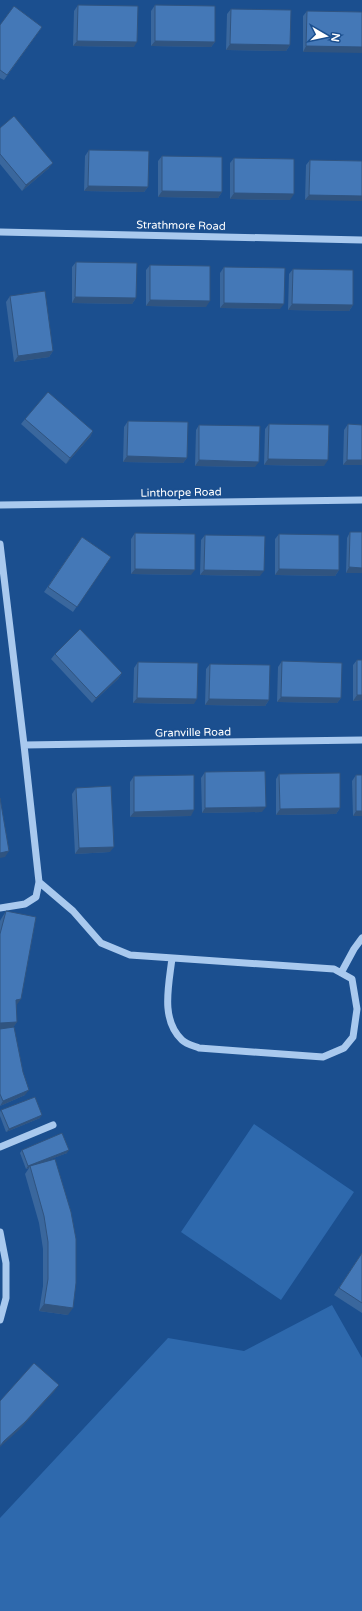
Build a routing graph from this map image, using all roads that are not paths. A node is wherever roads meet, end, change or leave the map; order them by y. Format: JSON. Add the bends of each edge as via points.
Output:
{"nodes":[{"id":1,"x":0,"y":232,"type":"edge"},
{"id":2,"x":362,"y":240,"type":"edge"},
{"id":3,"x":362,"y":500,"type":"edge"},
{"id":4,"x":0,"y":505,"type":"edge"},
{"id":5,"x":0,"y":544,"type":"edge"},
{"id":6,"x":362,"y":740,"type":"edge"},
{"id":7,"x":24,"y":745,"type":"junction"},
{"id":8,"x":39,"y":882,"type":"junction"},
{"id":9,"x":0,"y":908,"type":"edge"},
{"id":10,"x":362,"y":938,"type":"edge"},
{"id":11,"x":172,"y":958,"type":"junction"},
{"id":12,"x":341,"y":973,"type":"junction"},
{"id":13,"x":53,"y":1125,"type":"dead end"},
{"id":14,"x":0,"y":1147,"type":"edge"},
{"id":15,"x":0,"y":1232,"type":"edge"},
{"id":16,"x":0,"y":1320,"type":"edge"}],
"edges":[{"from":1,"to":2,"type":"street","name":"Strathmore Road"},
{"from":3,"to":4,"type":"street","name":"Linthorpe Road"},
{"from":5,"to":7,"type":"street"},
{"from":6,"to":7,"type":"street","name":"Granville Road"},
{"from":7,"to":8,"type":"street"},
{"from":8,"to":9,"type":"street","via":[[36,897],[25,904]]},
{"from":8,"to":11,"type":"street","via":[[73,911],[101,942],[130,955]]},
{"from":10,"to":12,"type":"street"},
{"from":11,"to":12,"type":"street","via":[[334,969]]},
{"from":11,"to":12,"type":"street","via":[[167,1008],[173,1028],[183,1042],[199,1048],[323,1057],[344,1048],[353,1037],[357,1009],[352,979]]},
{"from":13,"to":14,"type":"street"},
{"from":15,"to":16,"type":"street","via":[[6,1264],[6,1298]]}]}
